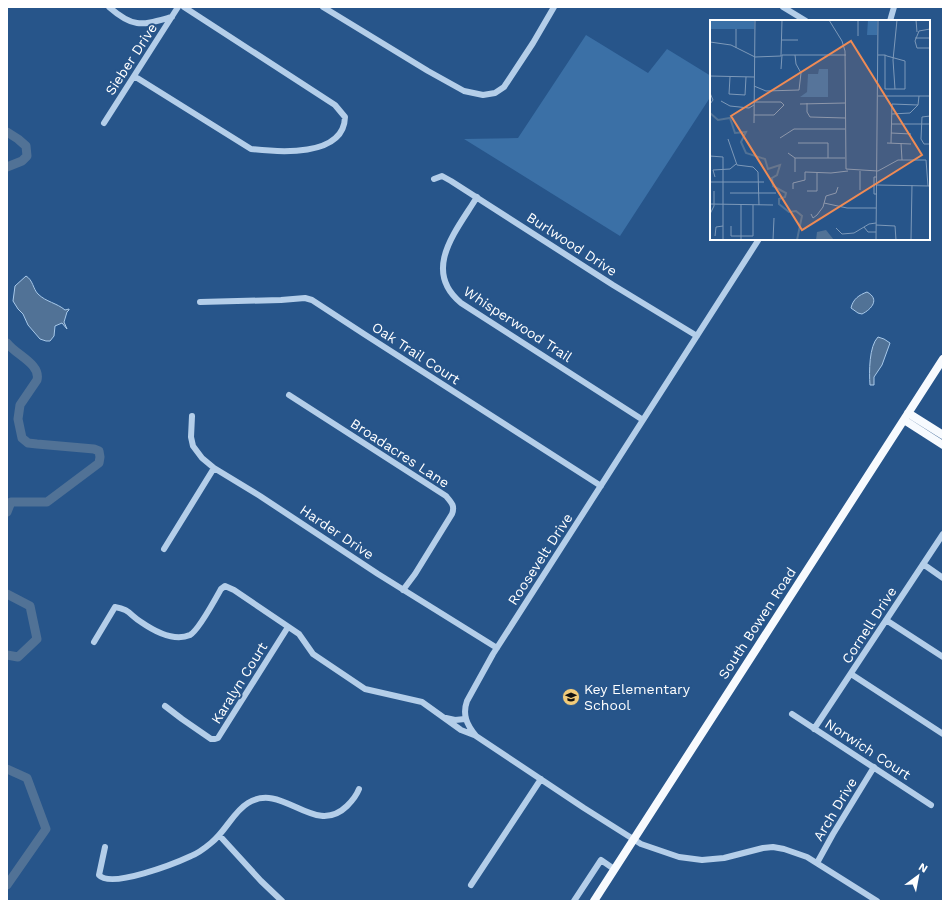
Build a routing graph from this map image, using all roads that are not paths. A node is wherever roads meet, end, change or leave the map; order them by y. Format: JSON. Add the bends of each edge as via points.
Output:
{"nodes":[{"id":1,"x":109,"y":7,"type":"edge"},
{"id":2,"x":178,"y":7,"type":"edge"},
{"id":3,"x":184,"y":7,"type":"edge"},
{"id":4,"x":323,"y":7,"type":"edge"},
{"id":5,"x":554,"y":7,"type":"edge"},
{"id":6,"x":782,"y":7,"type":"edge"},
{"id":7,"x":894,"y":7,"type":"edge"},
{"id":8,"x":172,"y":17,"type":"junction"},
{"id":9,"x":804,"y":20,"type":"edge"},
{"id":10,"x":890,"y":20,"type":"edge"},
{"id":11,"x":134,"y":76,"type":"junction"},
{"id":12,"x":104,"y":123,"type":"dead end"},
{"id":13,"x":434,"y":179,"type":"dead end"},
{"id":14,"x":477,"y":197,"type":"junction"},
{"id":15,"x":758,"y":240,"type":"edge"},
{"id":16,"x":200,"y":302,"type":"dead end"},
{"id":17,"x":697,"y":336,"type":"junction"},
{"id":18,"x":943,"y":360,"type":"edge"},
{"id":19,"x":289,"y":395,"type":"dead end"},
{"id":20,"x":192,"y":416,"type":"dead end"},
{"id":21,"x":906,"y":417,"type":"junction"},
{"id":22,"x":643,"y":420,"type":"junction"},
{"id":23,"x":943,"y":435,"type":"edge"},
{"id":24,"x":943,"y":445,"type":"edge"},
{"id":25,"x":214,"y":468,"type":"junction"},
{"id":26,"x":601,"y":486,"type":"junction"},
{"id":27,"x":943,"y":534,"type":"edge"},
{"id":28,"x":164,"y":548,"type":"dead end"},
{"id":29,"x":923,"y":564,"type":"junction"},
{"id":30,"x":943,"y":578,"type":"edge"},
{"id":31,"x":403,"y":590,"type":"junction"},
{"id":32,"x":886,"y":620,"type":"junction"},
{"id":33,"x":288,"y":627,"type":"junction"},
{"id":34,"x":94,"y":642,"type":"dead end"},
{"id":35,"x":497,"y":648,"type":"junction"},
{"id":36,"x":943,"y":657,"type":"edge"},
{"id":37,"x":850,"y":674,"type":"junction"},
{"id":38,"x":165,"y":706,"type":"dead end"},
{"id":39,"x":792,"y":714,"type":"dead end"},
{"id":40,"x":445,"y":717,"type":"junction"},
{"id":41,"x":465,"y":719,"type":"junction"},
{"id":42,"x":814,"y":729,"type":"junction"},
{"id":43,"x":943,"y":734,"type":"edge"},
{"id":44,"x":476,"y":736,"type":"junction"},
{"id":45,"x":874,"y":768,"type":"junction"},
{"id":46,"x":540,"y":779,"type":"junction"},
{"id":47,"x":359,"y":789,"type":"dead end"},
{"id":48,"x":931,"y":805,"type":"dead end"},
{"id":49,"x":219,"y":835,"type":"junction"},
{"id":50,"x":633,"y":840,"type":"junction"},
{"id":51,"x":104,"y":847,"type":"dead end"},
{"id":52,"x":817,"y":863,"type":"junction"},
{"id":53,"x":614,"y":869,"type":"junction"},
{"id":54,"x":471,"y":885,"type":"dead end"},
{"id":55,"x":282,"y":901,"type":"edge"},
{"id":56,"x":574,"y":901,"type":"edge"},
{"id":57,"x":594,"y":901,"type":"edge"},
{"id":58,"x":877,"y":901,"type":"edge"}],
"edges":[{"from":1,"to":8,"type":"street","via":[[130,22],[138,24],[148,24]]},
{"from":2,"to":8,"type":"street","name":"Sieber Drive"},
{"from":3,"to":11,"type":"street","via":[[335,105],[345,117],[342,131],[332,141],[306,150],[250,150]]},
{"from":4,"to":5,"type":"street","via":[[464,91],[483,95],[504,87]]},
{"from":6,"to":9,"type":"street"},
{"from":7,"to":10,"type":"street"},
{"from":8,"to":11,"type":"street","name":"Sieber Drive"},
{"from":11,"to":12,"type":"street","name":"Sieber Drive"},
{"from":13,"to":14,"type":"street","name":"Burlwood Drive","via":[[442,176]]},
{"from":14,"to":17,"type":"street","name":"Burlwood Drive"},
{"from":14,"to":22,"type":"street","name":"Whisperwood Trail","via":[[445,251],[443,269],[448,290],[461,303]]},
{"from":15,"to":17,"type":"street","name":"Roosevelt Drive"},
{"from":16,"to":26,"type":"street","name":"Oak Trail Court","via":[[305,298],[312,300]]},
{"from":17,"to":22,"type":"street","name":"Roosevelt Drive"},
{"from":18,"to":21,"type":"main road","name":"South Bowen Road"},
{"from":19,"to":31,"type":"street","name":"Broadacres Lane","via":[[446,496],[453,505],[452,514]]},
{"from":20,"to":25,"type":"street","name":"Harder Drive","via":[[193,446]]},
{"from":21,"to":23,"type":"main road"},
{"from":21,"to":24,"type":"main road"},
{"from":21,"to":50,"type":"main road","name":"South Bowen Road"},
{"from":22,"to":26,"type":"street","name":"Roosevelt Drive"},
{"from":25,"to":28,"type":"street"},
{"from":25,"to":31,"type":"street","name":"Harder Drive"},
{"from":26,"to":35,"type":"street","name":"Roosevelt Drive"},
{"from":27,"to":29,"type":"street","name":"Cornell Drive"},
{"from":29,"to":30,"type":"street"},
{"from":29,"to":32,"type":"street","name":"Cornell Drive"},
{"from":31,"to":35,"type":"street","name":"Harder Drive"},
{"from":32,"to":36,"type":"street"},
{"from":32,"to":37,"type":"street","name":"Cornell Drive"},
{"from":33,"to":34,"type":"street","via":[[225,586],[191,635],[170,637],[141,623],[124,608],[115,607]]},
{"from":33,"to":38,"type":"street","name":"Karalyn Court","via":[[218,738],[211,739]]},
{"from":33,"to":40,"type":"street","via":[[299,634],[313,654],[365,689],[422,702]]},
{"from":35,"to":41,"type":"street","name":"Roosevelt Drive","via":[[467,701]]},
{"from":37,"to":42,"type":"street","name":"Cornell Drive"},
{"from":37,"to":43,"type":"street"},
{"from":39,"to":42,"type":"street","name":"Norwich Court"},
{"from":40,"to":41,"type":"street"},
{"from":40,"to":44,"type":"street","via":[[463,731]]},
{"from":41,"to":44,"type":"street"},
{"from":42,"to":45,"type":"street","name":"Norwich Court"},
{"from":44,"to":46,"type":"street"},
{"from":45,"to":48,"type":"street","name":"Norwich Court"},
{"from":45,"to":52,"type":"street","name":"Arch Drive"},
{"from":46,"to":50,"type":"street"},
{"from":46,"to":54,"type":"street"},
{"from":47,"to":49,"type":"street","via":[[355,798],[341,812],[325,817],[268,797],[255,799],[242,808]]},
{"from":49,"to":51,"type":"street","via":[[191,856],[137,876],[111,880],[99,875]]},
{"from":49,"to":55,"type":"street"},
{"from":50,"to":52,"type":"street","via":[[691,860],[715,860],[751,850],[774,847],[807,857]]},
{"from":50,"to":53,"type":"main road","name":"South Bowen Road"},
{"from":52,"to":58,"type":"street"},
{"from":53,"to":56,"type":"street","via":[[601,860]]},
{"from":53,"to":57,"type":"main road","name":"South Bowen Road"}]}
